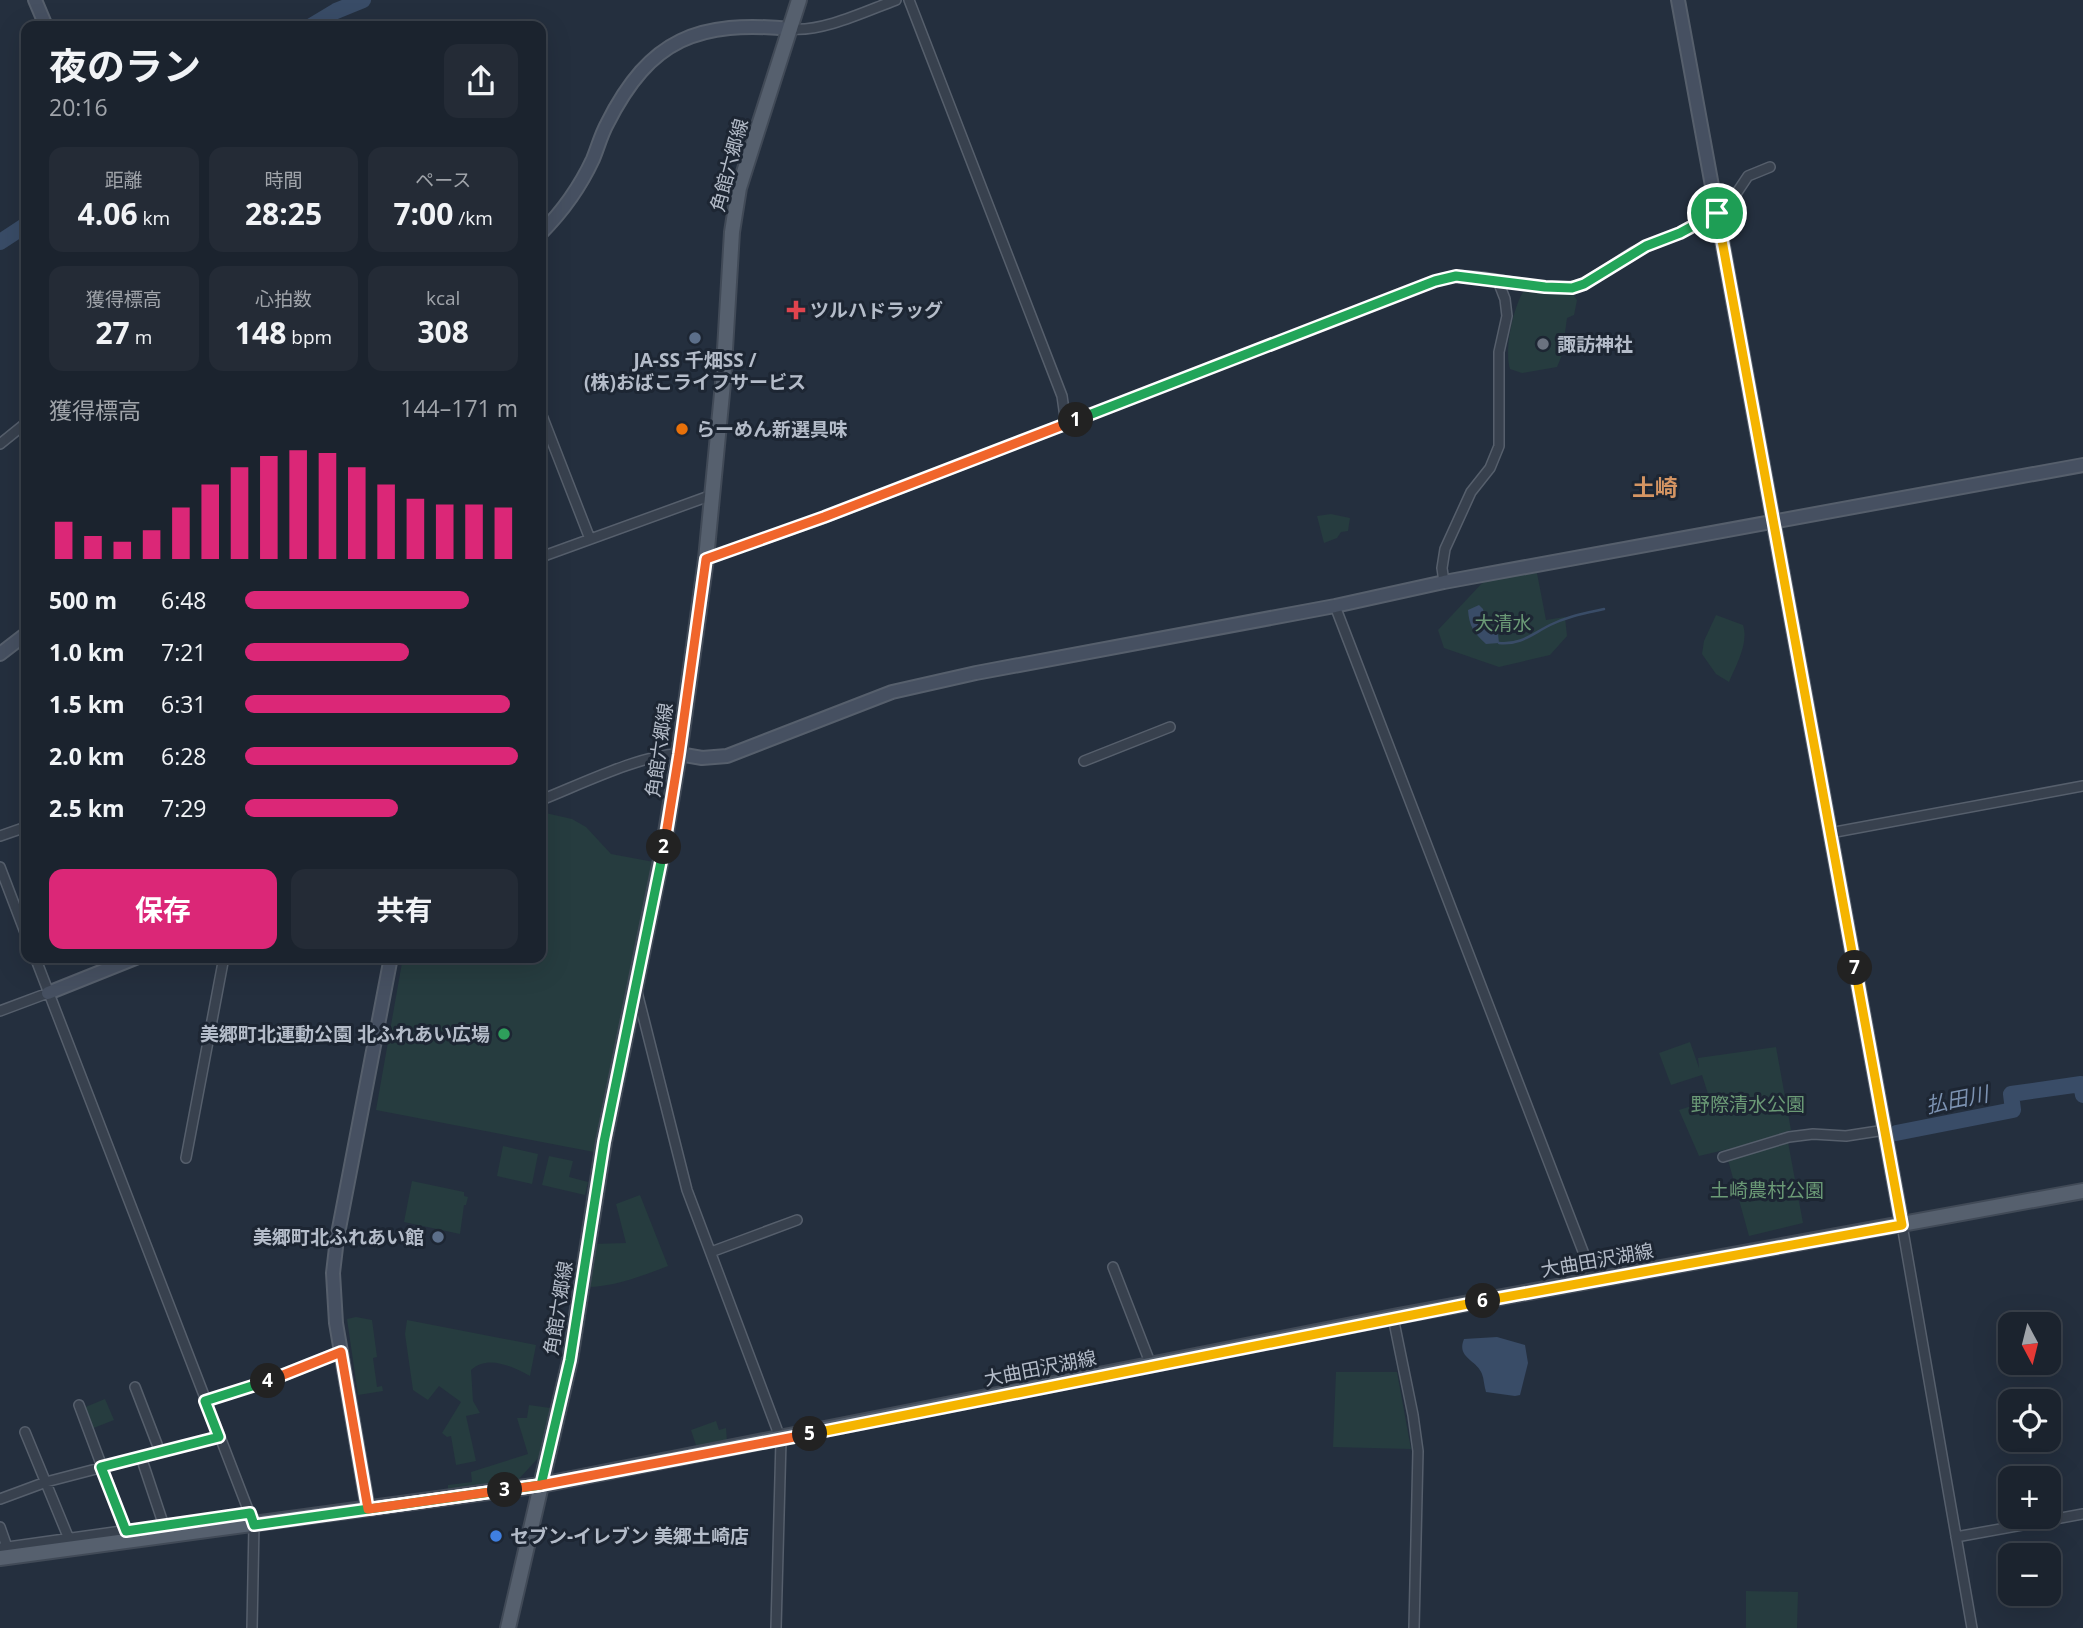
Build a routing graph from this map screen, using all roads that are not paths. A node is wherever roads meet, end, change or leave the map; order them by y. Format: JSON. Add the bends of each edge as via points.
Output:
{"nodes":[{"id":1,"x":35,"y":0,"type":"edge"},
{"id":2,"x":799,"y":0,"type":"edge"},
{"id":3,"x":896,"y":0,"type":"edge"},
{"id":4,"x":909,"y":0,"type":"edge"},
{"id":5,"x":1678,"y":0,"type":"edge"},
{"id":6,"x":44,"y":21,"type":"edge"},
{"id":7,"x":791,"y":29,"type":"junction"},
{"id":8,"x":1770,"y":167,"type":"dead end"},
{"id":9,"x":1716,"y":211,"type":"junction"},
{"id":10,"x":546,"y":227,"type":"edge"},
{"id":11,"x":1498,"y":281,"type":"junction"},
{"id":12,"x":1066,"y":424,"type":"junction"},
{"id":13,"x":546,"y":426,"type":"edge"},
{"id":14,"x":21,"y":427,"type":"edge"},
{"id":15,"x":0,"y":444,"type":"edge"},
{"id":16,"x":2083,"y":465,"type":"edge"},
{"id":17,"x":712,"y":495,"type":"junction"},
{"id":18,"x":1774,"y":522,"type":"junction"},
{"id":19,"x":590,"y":539,"type":"junction"},
{"id":20,"x":546,"y":556,"type":"edge"},
{"id":21,"x":706,"y":559,"type":"junction"},
{"id":22,"x":1444,"y":582,"type":"junction"},
{"id":23,"x":1335,"y":606,"type":"junction"},
{"id":24,"x":21,"y":638,"type":"edge"},
{"id":25,"x":0,"y":654,"type":"edge"},
{"id":26,"x":1170,"y":727,"type":"dead end"},
{"id":27,"x":679,"y":754,"type":"junction"},
{"id":28,"x":1084,"y":761,"type":"dead end"},
{"id":29,"x":2083,"y":786,"type":"edge"},
{"id":30,"x":546,"y":798,"type":"edge"},
{"id":31,"x":21,"y":829,"type":"edge"},
{"id":32,"x":1830,"y":833,"type":"junction"},
{"id":33,"x":0,"y":836,"type":"edge"},
{"id":34,"x":0,"y":867,"type":"edge"},
{"id":35,"x":21,"y":922,"type":"edge"},
{"id":36,"x":37,"y":963,"type":"edge"},
{"id":37,"x":123,"y":963,"type":"edge"},
{"id":38,"x":223,"y":963,"type":"edge"},
{"id":39,"x":391,"y":963,"type":"edge"},
{"id":40,"x":635,"y":986,"type":"junction"},
{"id":41,"x":48,"y":993,"type":"junction"},
{"id":42,"x":0,"y":1011,"type":"edge"},
{"id":43,"x":1885,"y":1130,"type":"junction"},
{"id":44,"x":1723,"y":1157,"type":"dead end"},
{"id":45,"x":186,"y":1158,"type":"dead end"},
{"id":46,"x":2083,"y":1191,"type":"edge"},
{"id":47,"x":797,"y":1220,"type":"dead end"},
{"id":48,"x":1902,"y":1225,"type":"junction"},
{"id":49,"x":710,"y":1252,"type":"junction"},
{"id":50,"x":1113,"y":1267,"type":"dead end"},
{"id":51,"x":1594,"y":1280,"type":"junction"},
{"id":52,"x":1393,"y":1317,"type":"junction"},
{"id":53,"x":341,"y":1352,"type":"junction"},
{"id":54,"x":1151,"y":1365,"type":"junction"},
{"id":55,"x":135,"y":1387,"type":"dead end"},
{"id":56,"x":205,"y":1401,"type":"junction"},
{"id":57,"x":79,"y":1405,"type":"dead end"},
{"id":58,"x":25,"y":1432,"type":"dead end"},
{"id":59,"x":219,"y":1437,"type":"junction"},
{"id":60,"x":781,"y":1440,"type":"junction"},
{"id":61,"x":160,"y":1452,"type":"junction"},
{"id":62,"x":141,"y":1457,"type":"junction"},
{"id":63,"x":101,"y":1467,"type":"junction"},
{"id":64,"x":46,"y":1482,"type":"junction"},
{"id":65,"x":541,"y":1485,"type":"junction"},
{"id":66,"x":0,"y":1499,"type":"edge"},
{"id":67,"x":368,"y":1509,"type":"junction"},
{"id":68,"x":2083,"y":1514,"type":"edge"},
{"id":69,"x":252,"y":1519,"type":"junction"},
{"id":70,"x":164,"y":1526,"type":"junction"},
{"id":71,"x":0,"y":1527,"type":"edge"},
{"id":72,"x":126,"y":1531,"type":"junction"},
{"id":73,"x":1956,"y":1537,"type":"junction"},
{"id":74,"x":69,"y":1539,"type":"junction"},
{"id":75,"x":2,"y":1551,"type":"edge"},
{"id":76,"x":252,"y":1628,"type":"edge"},
{"id":77,"x":508,"y":1628,"type":"edge"},
{"id":78,"x":776,"y":1628,"type":"edge"},
{"id":79,"x":1414,"y":1628,"type":"edge"},
{"id":80,"x":1972,"y":1628,"type":"edge"}],
"edges":[{"from":1,"to":6,"type":"street"},
{"from":2,"to":7,"type":"main road","name":"角館六郷線"},
{"from":3,"to":7,"type":"street","via":[[804,30]]},
{"from":4,"to":12,"type":"street","via":[[1062,396]]},
{"from":5,"to":9,"type":"street"},
{"from":7,"to":10,"type":"street","via":[[726,27],[680,41],[656,56],[622,97],[579,188]]},
{"from":7,"to":17,"type":"main road","name":"角館六郷線","via":[[739,188],[733,222]]},
{"from":8,"to":9,"type":"street","via":[[1748,176],[1734,197]]},
{"from":9,"to":11,"type":"street","via":[[1572,288]]},
{"from":9,"to":18,"type":"street"},
{"from":11,"to":12,"type":"street","via":[[1456,276],[1435,281]]},
{"from":11,"to":22,"type":"street","via":[[1507,316],[1499,352],[1499,446],[1445,549]]},
{"from":12,"to":21,"type":"street"},
{"from":13,"to":19,"type":"street"},
{"from":14,"to":15,"type":"street"},
{"from":16,"to":18,"type":"street"},
{"from":17,"to":19,"type":"street"},
{"from":17,"to":21,"type":"main road","name":"角館六郷線"},
{"from":18,"to":22,"type":"street"},
{"from":18,"to":32,"type":"street"},
{"from":19,"to":20,"type":"street"},
{"from":21,"to":27,"type":"main road","name":"角館六郷線"},
{"from":22,"to":23,"type":"street"},
{"from":23,"to":27,"type":"street","via":[[892,692],[727,756]]},
{"from":23,"to":51,"type":"street"},
{"from":24,"to":25,"type":"street"},
{"from":26,"to":28,"type":"street"},
{"from":27,"to":30,"type":"street","via":[[644,761]]},
{"from":27,"to":40,"type":"main road","name":"角館六郷線"},
{"from":29,"to":32,"type":"street"},
{"from":31,"to":33,"type":"street"},
{"from":32,"to":43,"type":"street"},
{"from":34,"to":35,"type":"street"},
{"from":36,"to":41,"type":"street"},
{"from":37,"to":41,"type":"street"},
{"from":38,"to":45,"type":"street"},
{"from":39,"to":53,"type":"street","via":[[337,1239],[333,1273]]},
{"from":40,"to":49,"type":"street","via":[[687,1190]]},
{"from":40,"to":65,"type":"main road","name":"角館六郷線","via":[[604,1142],[570,1360]]},
{"from":41,"to":42,"type":"street"},
{"from":41,"to":56,"type":"street"},
{"from":43,"to":44,"type":"street","via":[[1789,1137]]},
{"from":43,"to":48,"type":"street"},
{"from":46,"to":48,"type":"main road","name":"大曲田沢湖線"},
{"from":47,"to":49,"type":"street"},
{"from":48,"to":51,"type":"main road","name":"大曲田沢湖線"},
{"from":48,"to":73,"type":"street"},
{"from":49,"to":60,"type":"street"},
{"from":50,"to":54,"type":"street"},
{"from":51,"to":52,"type":"main road","name":"大曲田沢湖線"},
{"from":52,"to":54,"type":"main road","name":"大曲田沢湖線"},
{"from":52,"to":79,"type":"street","via":[[1418,1451]]},
{"from":53,"to":56,"type":"street"},
{"from":53,"to":67,"type":"street"},
{"from":54,"to":60,"type":"main road","name":"大曲田沢湖線"},
{"from":55,"to":61,"type":"street"},
{"from":56,"to":59,"type":"street"},
{"from":57,"to":63,"type":"street"},
{"from":58,"to":64,"type":"street"},
{"from":59,"to":61,"type":"street"},
{"from":59,"to":69,"type":"street"},
{"from":60,"to":65,"type":"main road","name":"大曲田沢湖線"},
{"from":60,"to":78,"type":"street"},
{"from":61,"to":62,"type":"street"},
{"from":62,"to":63,"type":"street"},
{"from":62,"to":70,"type":"street"},
{"from":63,"to":64,"type":"street"},
{"from":63,"to":72,"type":"street"},
{"from":64,"to":66,"type":"street"},
{"from":64,"to":74,"type":"street"},
{"from":65,"to":67,"type":"main road","name":"大曲田沢湖線"},
{"from":65,"to":77,"type":"main road","name":"角館六郷線"},
{"from":67,"to":69,"type":"main road","name":"大曲田沢湖線"},
{"from":68,"to":73,"type":"street"},
{"from":69,"to":70,"type":"street"},
{"from":69,"to":75,"type":"main road","name":"大曲田沢湖線"},
{"from":69,"to":76,"type":"street"},
{"from":70,"to":72,"type":"street"},
{"from":71,"to":75,"type":"street"},
{"from":72,"to":74,"type":"street"},
{"from":73,"to":80,"type":"street"},
{"from":74,"to":75,"type":"street"}]}
